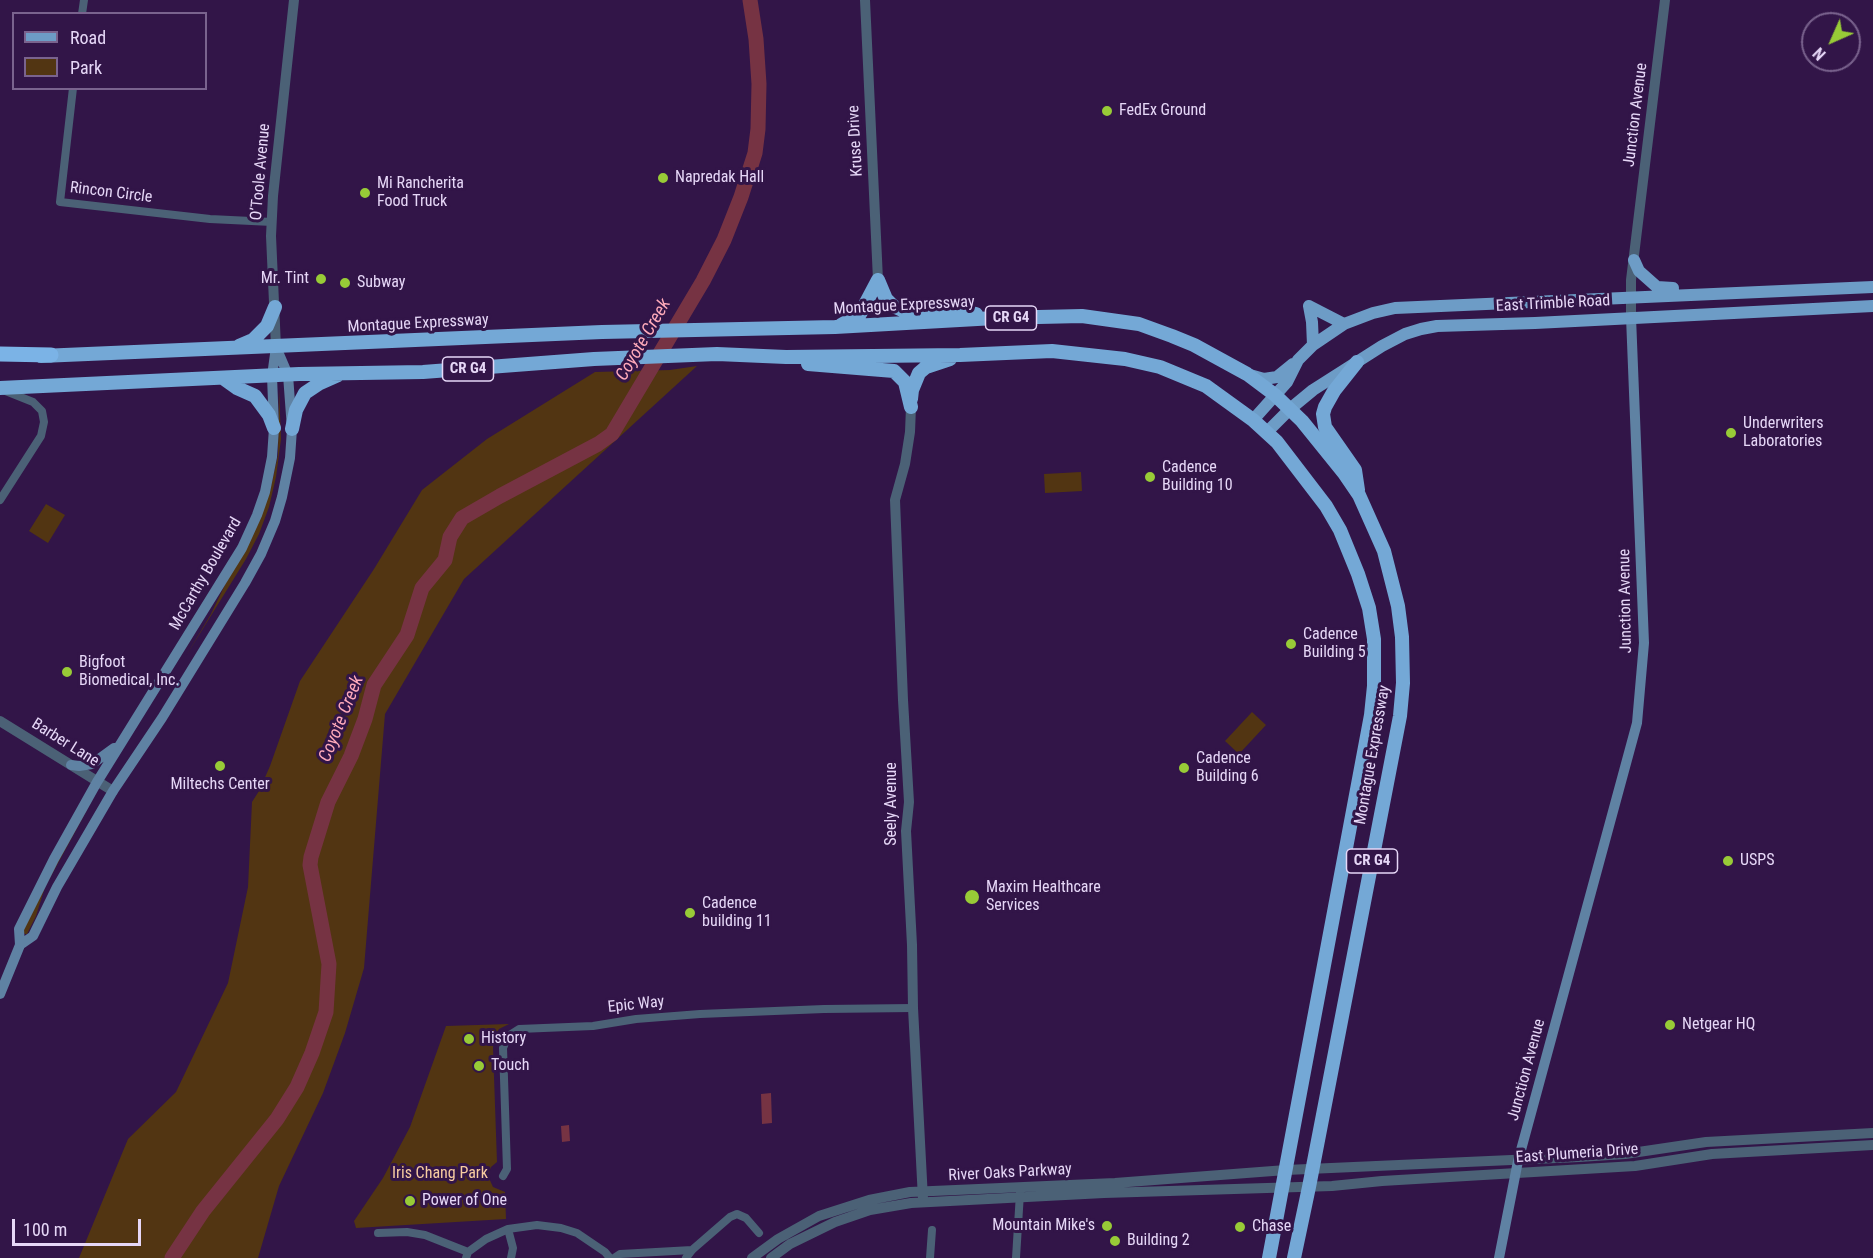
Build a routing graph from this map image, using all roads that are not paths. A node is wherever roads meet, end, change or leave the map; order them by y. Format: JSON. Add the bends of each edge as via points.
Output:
{"nodes":[{"id":1,"x":294,"y":0,"type":"edge"},
{"id":2,"x":865,"y":0,"type":"edge"},
{"id":3,"x":1665,"y":0,"type":"edge"},
{"id":4,"x":73,"y":90,"type":"edge"},
{"id":5,"x":272,"y":222,"type":"junction"},
{"id":6,"x":1634,"y":260,"type":"junction"},
{"id":7,"x":878,"y":280,"type":"junction"},
{"id":8,"x":1873,"y":287,"type":"edge"},
{"id":9,"x":1734,"y":292,"type":"junction"},
{"id":10,"x":1631,"y":297,"type":"junction"},
{"id":11,"x":1873,"y":306,"type":"edge"},
{"id":12,"x":275,"y":308,"type":"junction"},
{"id":13,"x":1631,"y":317,"type":"junction"},
{"id":14,"x":995,"y":318,"type":"junction"},
{"id":15,"x":1344,"y":324,"type":"junction"},
{"id":16,"x":835,"y":327,"type":"junction"},
{"id":17,"x":1313,"y":345,"type":"junction"},
{"id":18,"x":276,"y":347,"type":"junction"},
{"id":19,"x":234,"y":349,"type":"junction"},
{"id":20,"x":51,"y":355,"type":"joint"},
{"id":21,"x":960,"y":355,"type":"junction"},
{"id":22,"x":0,"y":356,"type":"edge"},
{"id":23,"x":786,"y":357,"type":"junction"},
{"id":24,"x":1298,"y":360,"type":"junction"},
{"id":25,"x":1357,"y":362,"type":"junction"},
{"id":26,"x":343,"y":373,"type":"junction"},
{"id":27,"x":288,"y":375,"type":"junction"},
{"id":28,"x":1247,"y":375,"type":"junction"},
{"id":29,"x":272,"y":376,"type":"junction"},
{"id":30,"x":223,"y":378,"type":"junction"},
{"id":31,"x":0,"y":389,"type":"edge"},
{"id":32,"x":1275,"y":395,"type":"junction"},
{"id":33,"x":911,"y":407,"type":"junction"},
{"id":34,"x":1290,"y":409,"type":"junction"},
{"id":35,"x":1254,"y":420,"type":"junction"},
{"id":36,"x":274,"y":428,"type":"junction"},
{"id":37,"x":292,"y":429,"type":"junction"},
{"id":38,"x":1267,"y":432,"type":"junction"},
{"id":39,"x":1359,"y":495,"type":"junction"},
{"id":40,"x":0,"y":500,"type":"edge"},
{"id":41,"x":0,"y":720,"type":"edge"},
{"id":42,"x":123,"y":740,"type":"junction"},
{"id":43,"x":71,"y":765,"type":"junction"},
{"id":44,"x":97,"y":782,"type":"junction"},
{"id":45,"x":113,"y":791,"type":"junction"},
{"id":46,"x":20,"y":945,"type":"junction"},
{"id":47,"x":0,"y":994,"type":"edge"},
{"id":48,"x":913,"y":1008,"type":"junction"},
{"id":49,"x":1873,"y":1132,"type":"edge"},
{"id":50,"x":1817,"y":1136,"type":"junction"},
{"id":51,"x":1873,"y":1145,"type":"edge"},
{"id":52,"x":1670,"y":1148,"type":"junction"},
{"id":53,"x":1818,"y":1148,"type":"junction"},
{"id":54,"x":1671,"y":1160,"type":"junction"},
{"id":55,"x":1518,"y":1161,"type":"junction"},
{"id":56,"x":1312,"y":1169,"type":"junction"},
{"id":57,"x":1286,"y":1170,"type":"junction"},
{"id":58,"x":1515,"y":1174,"type":"junction"},
{"id":59,"x":503,"y":1176,"type":"dead end"},
{"id":60,"x":1169,"y":1179,"type":"junction"},
{"id":61,"x":1282,"y":1187,"type":"junction"},
{"id":62,"x":1310,"y":1187,"type":"junction"},
{"id":63,"x":1020,"y":1192,"type":"junction"},
{"id":64,"x":1104,"y":1193,"type":"junction"},
{"id":65,"x":922,"y":1197,"type":"junction"},
{"id":66,"x":508,"y":1229,"type":"junction"},
{"id":67,"x":932,"y":1230,"type":"dead end"},
{"id":68,"x":378,"y":1233,"type":"dead end"},
{"id":69,"x":759,"y":1233,"type":"dead end"},
{"id":70,"x":693,"y":1250,"type":"junction"},
{"id":71,"x":467,"y":1255,"type":"edge"},
{"id":72,"x":512,"y":1258,"type":"edge"},
{"id":73,"x":612,"y":1258,"type":"edge"},
{"id":74,"x":686,"y":1258,"type":"edge"},
{"id":75,"x":752,"y":1258,"type":"edge"},
{"id":76,"x":771,"y":1258,"type":"edge"},
{"id":77,"x":930,"y":1258,"type":"edge"},
{"id":78,"x":1016,"y":1258,"type":"edge"},
{"id":79,"x":1269,"y":1258,"type":"edge"},
{"id":80,"x":1294,"y":1258,"type":"edge"},
{"id":81,"x":1499,"y":1258,"type":"edge"}],
"edges":[{"from":1,"to":5,"type":"street","name":"O’Toole Avenue"},
{"from":2,"to":7,"type":"street","name":"Kruse Drive"},
{"from":3,"to":6,"type":"street","name":"Junction Avenue"},
{"from":4,"to":5,"type":"street","name":"Rincon Circle","via":[[60,202]]},
{"from":5,"to":12,"type":"street","name":"O’Toole Avenue"},
{"from":6,"to":9,"type":"main road","via":[[1639,271],[1657,287]]},
{"from":6,"to":10,"type":"street","name":"Junction Avenue"},
{"from":7,"to":14,"type":"highway","via":[[886,299],[904,311],[953,309]]},
{"from":7,"to":16,"type":"highway","via":[[860,314]]},
{"from":8,"to":9,"type":"main road","name":"East Trimble Road"},
{"from":9,"to":10,"type":"main road","name":"East Trimble Road"},
{"from":10,"to":13,"type":"street","name":"Junction Avenue"},
{"from":10,"to":15,"type":"main road","name":"East Trimble Road","via":[[1417,306],[1373,313]]},
{"from":11,"to":13,"type":"main road","name":"East Trimble Road"},
{"from":12,"to":18,"type":"street","name":"O’Toole Avenue"},
{"from":12,"to":19,"type":"highway","via":[[267,326],[253,340]]},
{"from":13,"to":25,"type":"main road","name":"East Trimble Road","via":[[1437,326],[1406,334]]},
{"from":13,"to":55,"type":"main road","name":"Junction Avenue","via":[[1644,643],[1637,723]]},
{"from":14,"to":16,"type":"highway","name":"Montague Expressway","number":"CR G4"},
{"from":14,"to":28,"type":"highway","name":"Montague Expressway","number":"CR G4","via":[[1082,316],[1139,324],[1194,345]]},
{"from":15,"to":17,"type":"main road","name":"East Trimble Road"},
{"from":15,"to":17,"type":"main road","via":[[1309,306]]},
{"from":16,"to":18,"type":"highway","name":"Montague Expressway","number":"CR G4","via":[[602,332]]},
{"from":17,"to":24,"type":"main road","name":"East Trimble Road"},
{"from":18,"to":19,"type":"highway","name":"Montague Expressway","number":"CR G4"},
{"from":18,"to":27,"type":"main road","name":"McCarthy Boulevard"},
{"from":18,"to":29,"type":"main road","name":"McCarthy Boulevard"},
{"from":19,"to":20,"type":"highway","name":"Montague Expressway","number":"CR G4"},
{"from":20,"to":22,"type":"highway"},
{"from":21,"to":23,"type":"highway","name":"Montague Expressway","number":"CR G4"},
{"from":21,"to":33,"type":"highway","via":[[919,373]]},
{"from":21,"to":35,"type":"highway","name":"Montague Expressway","number":"CR G4","via":[[1053,351],[1125,358],[1206,386]]},
{"from":23,"to":26,"type":"highway","name":"Montague Expressway","number":"CR G4","via":[[709,354],[423,372]]},
{"from":23,"to":33,"type":"highway","via":[[809,364],[894,371],[905,382]]},
{"from":24,"to":28,"type":"main road","name":"East Trimble Road","via":[[1277,377]]},
{"from":24,"to":32,"type":"main road","name":"East Trimble Road"},
{"from":25,"to":34,"type":"main road","name":"East Trimble Road"},
{"from":25,"to":39,"type":"highway","via":[[1334,391],[1323,414],[1325,427],[1355,470]]},
{"from":26,"to":27,"type":"highway","name":"Montague Expressway","number":"CR G4"},
{"from":26,"to":37,"type":"highway","via":[[306,393],[296,410]]},
{"from":27,"to":29,"type":"highway","name":"Montague Expressway","number":"CR G4"},
{"from":27,"to":37,"type":"main road","name":"McCarthy Boulevard"},
{"from":28,"to":32,"type":"highway","name":"Montague Expressway","number":"CR G4"},
{"from":29,"to":30,"type":"highway","name":"Montague Expressway","number":"CR G4"},
{"from":29,"to":36,"type":"main road","name":"McCarthy Boulevard"},
{"from":30,"to":31,"type":"highway","name":"Montague Expressway","number":"CR G4"},
{"from":30,"to":36,"type":"highway","via":[[255,396]]},
{"from":31,"to":40,"type":"street","via":[[33,402],[42,411],[44,422],[41,436]]},
{"from":32,"to":34,"type":"highway","name":"Montague Expressway","number":"CR G4"},
{"from":32,"to":35,"type":"main road","name":"East Trimble Road"},
{"from":33,"to":48,"type":"street","name":"Seely Avenue","via":[[905,464],[895,500],[909,802],[906,831]]},
{"from":34,"to":38,"type":"main road","name":"East Trimble Road"},
{"from":34,"to":39,"type":"highway","name":"Montague Expressway","number":"CR G4"},
{"from":35,"to":38,"type":"highway","name":"Montague Expressway","number":"CR G4"},
{"from":36,"to":42,"type":"main road","name":"McCarthy Boulevard","via":[[265,492],[244,545]]},
{"from":37,"to":45,"type":"main road","name":"McCarthy Boulevard","via":[[282,497],[261,554]]},
{"from":38,"to":57,"type":"highway","name":"Montague Expressway","number":"CR G4","via":[[1305,477],[1340,530],[1369,608],[1374,639],[1371,715]]},
{"from":39,"to":56,"type":"highway","name":"Montague Expressway","number":"CR G4","via":[[1384,551],[1398,606],[1403,683],[1400,716]]},
{"from":41,"to":43,"type":"street","name":"Barber Lane"},
{"from":42,"to":43,"type":"main road","via":[[92,764]]},
{"from":42,"to":44,"type":"main road","name":"McCarthy Boulevard"},
{"from":43,"to":44,"type":"street","name":"Barber Lane"},
{"from":44,"to":45,"type":"street","name":"Barber Lane"},
{"from":44,"to":46,"type":"main road","name":"McCarthy Boulevard","via":[[19,929]]},
{"from":45,"to":46,"type":"main road","name":"McCarthy Boulevard","via":[[33,936]]},
{"from":46,"to":47,"type":"main road","name":"McCarthy Boulevard"},
{"from":48,"to":59,"type":"street","name":"Epic Way","via":[[700,1014],[593,1026],[519,1029],[508,1036],[503,1048],[507,1169]]},
{"from":48,"to":65,"type":"street","name":"Seely Avenue"},
{"from":49,"to":50,"type":"street","name":"East Plumeria Drive"},
{"from":50,"to":52,"type":"street","name":"East Plumeria Drive","via":[[1706,1142]]},
{"from":50,"to":53,"type":"street"},
{"from":51,"to":53,"type":"street","name":"East Plumeria Drive"},
{"from":52,"to":54,"type":"street"},
{"from":52,"to":55,"type":"street","name":"East Plumeria Drive"},
{"from":53,"to":54,"type":"street","name":"East Plumeria Drive"},
{"from":54,"to":58,"type":"street","name":"East Plumeria Drive"},
{"from":55,"to":56,"type":"street","name":"East Plumeria Drive"},
{"from":55,"to":58,"type":"main road","name":"Junction Avenue"},
{"from":56,"to":57,"type":"street","name":"East Plumeria Drive"},
{"from":56,"to":62,"type":"highway","name":"Montague Expressway","number":"CR G4"},
{"from":57,"to":60,"type":"street","name":"River Oaks Parkway"},
{"from":57,"to":61,"type":"highway","name":"Montague Expressway","number":"CR G4"},
{"from":58,"to":62,"type":"street","name":"East Plumeria Drive"},
{"from":58,"to":81,"type":"main road","name":"Junction Avenue"},
{"from":60,"to":63,"type":"street","name":"River Oaks Parkway"},
{"from":60,"to":64,"type":"street","via":[[1157,1185],[1108,1189]]},
{"from":61,"to":62,"type":"street","name":"East Plumeria Drive"},
{"from":61,"to":64,"type":"street","name":"River Oaks Parkway"},
{"from":61,"to":79,"type":"highway","name":"Montague Expressway","number":"CR G4"},
{"from":62,"to":80,"type":"highway","name":"Montague Expressway","number":"CR G4"},
{"from":63,"to":64,"type":"street","name":"River Oaks Parkway"},
{"from":63,"to":65,"type":"street","name":"River Oaks Parkway"},
{"from":63,"to":78,"type":"street"},
{"from":65,"to":75,"type":"street","name":"River Oaks Parkway","via":[[869,1200],[819,1216]]},
{"from":65,"to":76,"type":"street","name":"River Oaks Parkway","via":[[835,1222]]},
{"from":66,"to":71,"type":"street","via":[[486,1239]]},
{"from":66,"to":72,"type":"street"},
{"from":66,"to":73,"type":"street","via":[[537,1225],[561,1228],[591,1241]]},
{"from":67,"to":77,"type":"street"},
{"from":68,"to":71,"type":"street","via":[[425,1235]]},
{"from":69,"to":70,"type":"street","via":[[737,1214]]},
{"from":70,"to":73,"type":"street","via":[[620,1254]]},
{"from":70,"to":74,"type":"street"}]}
